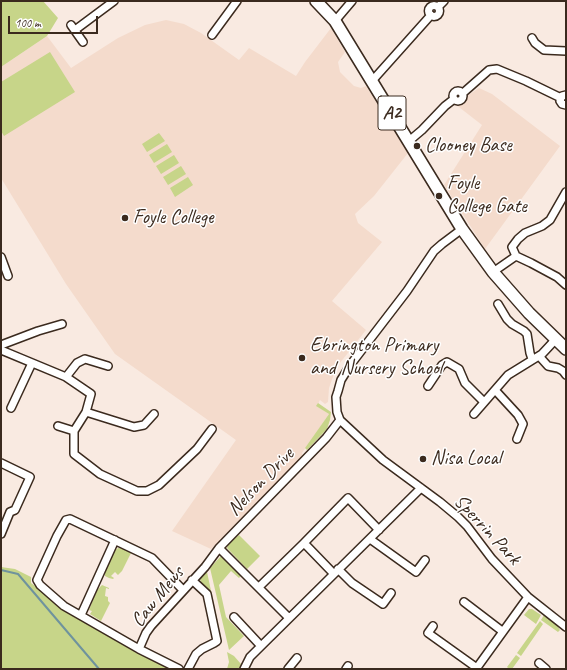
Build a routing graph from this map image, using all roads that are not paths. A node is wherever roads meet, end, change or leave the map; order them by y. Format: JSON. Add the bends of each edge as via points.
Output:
{"nodes":[{"id":1,"x":114,"y":1,"type":"edge"},
{"id":2,"x":237,"y":1,"type":"edge"},
{"id":3,"x":316,"y":1,"type":"edge"},
{"id":4,"x":352,"y":1,"type":"edge"},
{"id":5,"x":444,"y":1,"type":"edge"},
{"id":6,"x":103,"y":4,"type":"edge"},
{"id":7,"x":335,"y":21,"type":"junction"},
{"id":8,"x":212,"y":35,"type":"dead end"},
{"id":9,"x":532,"y":38,"type":"dead end"},
{"id":10,"x":83,"y":42,"type":"dead end"},
{"id":11,"x":566,"y":51,"type":"edge"},
{"id":12,"x":372,"y":81,"type":"junction"},
{"id":13,"x":563,"y":97,"type":"edge"},
{"id":14,"x":566,"y":105,"type":"edge"},
{"id":15,"x":409,"y":141,"type":"junction"},
{"id":16,"x":566,"y":192,"type":"edge"},
{"id":17,"x":462,"y":229,"type":"junction"},
{"id":18,"x":516,"y":256,"type":"junction"},
{"id":19,"x":1,"y":257,"type":"edge"},
{"id":20,"x":493,"y":272,"type":"junction"},
{"id":21,"x":8,"y":276,"type":"dead end"},
{"id":22,"x":566,"y":285,"type":"edge"},
{"id":23,"x":498,"y":304,"type":"dead end"},
{"id":24,"x":62,"y":324,"type":"dead end"},
{"id":25,"x":556,"y":340,"type":"junction"},
{"id":26,"x":1,"y":345,"type":"edge"},
{"id":27,"x":566,"y":349,"type":"edge"},
{"id":28,"x":1,"y":350,"type":"edge"},
{"id":29,"x":539,"y":356,"type":"junction"},
{"id":30,"x":532,"y":359,"type":"junction"},
{"id":31,"x":32,"y":363,"type":"junction"},
{"id":32,"x":108,"y":366,"type":"dead end"},
{"id":33,"x":566,"y":375,"type":"edge"},
{"id":34,"x":66,"y":377,"type":"junction"},
{"id":35,"x":428,"y":386,"type":"dead end"},
{"id":36,"x":495,"y":390,"type":"junction"},
{"id":37,"x":484,"y":402,"type":"junction"},
{"id":38,"x":10,"y":408,"type":"dead end"},
{"id":39,"x":86,"y":412,"type":"junction"},
{"id":40,"x":154,"y":414,"type":"dead end"},
{"id":41,"x":474,"y":414,"type":"dead end"},
{"id":42,"x":340,"y":420,"type":"junction"},
{"id":43,"x":58,"y":426,"type":"dead end"},
{"id":44,"x":212,"y":429,"type":"dead end"},
{"id":45,"x":74,"y":431,"type":"junction"},
{"id":46,"x":517,"y":439,"type":"dead end"},
{"id":47,"x":1,"y":463,"type":"edge"},
{"id":48,"x":421,"y":488,"type":"junction"},
{"id":49,"x":379,"y":530,"type":"junction"},
{"id":50,"x":1,"y":534,"type":"edge"},
{"id":51,"x":370,"y":539,"type":"junction"},
{"id":52,"x":115,"y":540,"type":"junction"},
{"id":53,"x":304,"y":543,"type":"junction"},
{"id":54,"x":220,"y":548,"type":"junction"},
{"id":55,"x":425,"y":560,"type":"dead end"},
{"id":56,"x":205,"y":567,"type":"joint"},
{"id":57,"x":336,"y":571,"type":"junction"},
{"id":58,"x":192,"y":580,"type":"junction"},
{"id":59,"x":258,"y":587,"type":"junction"},
{"id":60,"x":183,"y":590,"type":"junction"},
{"id":61,"x":391,"y":593,"type":"dead end"},
{"id":62,"x":528,"y":598,"type":"junction"},
{"id":63,"x":464,"y":602,"type":"dead end"},
{"id":64,"x":82,"y":615,"type":"junction"},
{"id":65,"x":234,"y":617,"type":"dead end"},
{"id":66,"x":289,"y":618,"type":"junction"},
{"id":67,"x":433,"y":626,"type":"dead end"},
{"id":68,"x":566,"y":627,"type":"edge"},
{"id":69,"x":502,"y":631,"type":"junction"},
{"id":70,"x":261,"y":646,"type":"junction"},
{"id":71,"x":139,"y":649,"type":"junction"},
{"id":72,"x":297,"y":658,"type":"dead end"},
{"id":73,"x":539,"y":663,"type":"dead end"},
{"id":74,"x":179,"y":669,"type":"edge"},
{"id":75,"x":188,"y":669,"type":"edge"},
{"id":76,"x":244,"y":669,"type":"edge"},
{"id":77,"x":288,"y":669,"type":"edge"},
{"id":78,"x":477,"y":669,"type":"edge"},
{"id":79,"x":546,"y":669,"type":"edge"}],
"edges":[{"from":1,"to":6,"type":"street"},
{"from":2,"to":8,"type":"street"},
{"from":3,"to":7,"type":"highway","number":"A2"},
{"from":4,"to":7,"type":"street"},
{"from":5,"to":12,"type":"street","via":[[438,7],[439,15],[431,15]]},
{"from":6,"to":10,"type":"street","via":[[73,27]]},
{"from":7,"to":12,"type":"highway","number":"A2"},
{"from":9,"to":11,"type":"street","via":[[534,43],[544,50]]},
{"from":12,"to":15,"type":"highway","number":"A2"},
{"from":13,"to":14,"type":"street","via":[[562,104]]},
{"from":13,"to":15,"type":"street","via":[[497,69],[489,70],[463,93],[462,100],[454,99]]},
{"from":15,"to":17,"type":"highway","number":"A2"},
{"from":16,"to":18,"type":"street","via":[[550,220],[518,239],[512,247]]},
{"from":17,"to":20,"type":"highway","number":"A2"},
{"from":17,"to":42,"type":"street","via":[[434,251],[351,364],[341,380],[336,396]]},
{"from":18,"to":20,"type":"street"},
{"from":18,"to":22,"type":"street","via":[[557,277]]},
{"from":19,"to":21,"type":"street"},
{"from":20,"to":25,"type":"highway","number":"A2"},
{"from":23,"to":30,"type":"street","via":[[507,319],[527,334]]},
{"from":24,"to":26,"type":"street"},
{"from":25,"to":27,"type":"highway","number":"A2"},
{"from":25,"to":29,"type":"street"},
{"from":28,"to":31,"type":"street"},
{"from":29,"to":30,"type":"street"},
{"from":29,"to":33,"type":"street","via":[[548,366],[558,368]]},
{"from":30,"to":36,"type":"street","via":[[508,375]]},
{"from":31,"to":34,"type":"street"},
{"from":31,"to":38,"type":"street"},
{"from":32,"to":34,"type":"street","via":[[86,358],[77,363]]},
{"from":34,"to":39,"type":"street","via":[[91,394]]},
{"from":35,"to":37,"type":"street","via":[[442,365],[447,362],[459,369],[465,383]]},
{"from":36,"to":37,"type":"street"},
{"from":36,"to":46,"type":"street","via":[[523,424]]},
{"from":37,"to":41,"type":"street"},
{"from":39,"to":40,"type":"street","via":[[134,427],[144,425]]},
{"from":39,"to":45,"type":"street"},
{"from":42,"to":48,"type":"street","name":"Sperrin Park","via":[[383,460]]},
{"from":42,"to":54,"type":"street","name":"Nelson Drive","via":[[326,438]]},
{"from":43,"to":45,"type":"street"},
{"from":44,"to":45,"type":"street","via":[[197,449],[159,485],[146,491],[137,491],[100,474],[74,454]]},
{"from":47,"to":50,"type":"street","via":[[30,477]]},
{"from":48,"to":49,"type":"street"},
{"from":48,"to":62,"type":"street","name":"Sperrin Park","via":[[467,526],[492,559]]},
{"from":49,"to":51,"type":"street"},
{"from":49,"to":53,"type":"street","via":[[348,498]]},
{"from":51,"to":55,"type":"street","via":[[416,572]]},
{"from":51,"to":57,"type":"street"},
{"from":52,"to":60,"type":"street","via":[[152,558]]},
{"from":52,"to":64,"type":"street"},
{"from":52,"to":64,"type":"street","via":[[68,519],[57,536],[37,580],[64,606]]},
{"from":53,"to":57,"type":"street"},
{"from":53,"to":59,"type":"street"},
{"from":54,"to":56,"type":"street","name":"Nelson Drive"},
{"from":54,"to":59,"type":"street"},
{"from":56,"to":58,"type":"street","name":"Caw Mews"},
{"from":57,"to":61,"type":"street","via":[[383,604]]},
{"from":57,"to":66,"type":"street"},
{"from":58,"to":60,"type":"street","name":"Caw Mews"},
{"from":58,"to":75,"type":"street","via":[[207,594],[217,640],[196,654]]},
{"from":59,"to":66,"type":"street"},
{"from":60,"to":71,"type":"street","name":"Caw Mews","via":[[151,626]]},
{"from":62,"to":68,"type":"street","name":"Sperrin Park"},
{"from":62,"to":69,"type":"street"},
{"from":63,"to":69,"type":"street"},
{"from":64,"to":71,"type":"street"},
{"from":65,"to":70,"type":"street"},
{"from":66,"to":70,"type":"street"},
{"from":67,"to":78,"type":"street","via":[[428,633]]},
{"from":69,"to":78,"type":"street"},
{"from":70,"to":76,"type":"street","via":[[250,657]]},
{"from":71,"to":74,"type":"street"},
{"from":72,"to":77,"type":"street"},
{"from":73,"to":79,"type":"street"}]}
